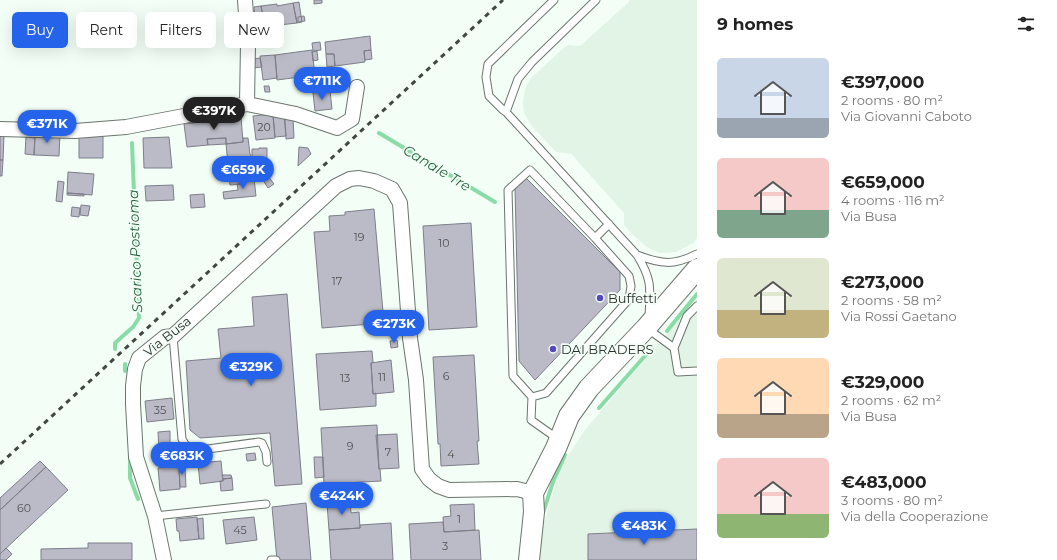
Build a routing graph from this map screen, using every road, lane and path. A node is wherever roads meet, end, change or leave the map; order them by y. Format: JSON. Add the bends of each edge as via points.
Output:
{"nodes":[{"id":1,"x":246,"y":0,"type":"edge"},
{"id":2,"x":554,"y":0,"type":"edge"},
{"id":3,"x":596,"y":0,"type":"edge"},
{"id":4,"x":357,"y":87,"type":"dead end"},
{"id":5,"x":247,"y":104,"type":"junction"},
{"id":6,"x":506,"y":112,"type":"junction"},
{"id":7,"x":0,"y":129,"type":"edge"},
{"id":8,"x":608,"y":224,"type":"junction"},
{"id":9,"x":595,"y":238,"type":"junction"},
{"id":10,"x":697,"y":254,"type":"edge"},
{"id":11,"x":637,"y":255,"type":"junction"},
{"id":12,"x":697,"y":269,"type":"edge"},
{"id":13,"x":697,"y":306,"type":"edge"},
{"id":14,"x":648,"y":326,"type":"junction"},
{"id":15,"x":173,"y":336,"type":"junction"},
{"id":16,"x":674,"y":348,"type":"junction"},
{"id":17,"x":697,"y":371,"type":"edge"},
{"id":18,"x":532,"y":397,"type":"junction"},
{"id":19,"x":559,"y":440,"type":"junction"},
{"id":20,"x":267,"y":462,"type":"dead end"},
{"id":21,"x":533,"y":493,"type":"junction"},
{"id":22,"x":266,"y":504,"type":"dead end"},
{"id":23,"x":155,"y":516,"type":"junction"},
{"id":24,"x":164,"y":560,"type":"edge"},
{"id":25,"x":271,"y":560,"type":"edge"},
{"id":26,"x":276,"y":560,"type":"edge"},
{"id":27,"x":529,"y":560,"type":"edge"}],
"edges":[{"from":1,"to":5,"type":"street"},
{"from":2,"to":6,"type":"lane","via":[[488,64],[486,77],[489,96]]},
{"from":3,"to":6,"type":"lane","via":[[518,79]]},
{"from":4,"to":5,"type":"street","via":[[352,119],[337,128],[296,114]]},
{"from":5,"to":7,"type":"street","via":[[126,127],[75,131]]},
{"from":6,"to":8,"type":"lane"},
{"from":8,"to":9,"type":"lane"},
{"from":8,"to":11,"type":"lane"},
{"from":9,"to":18,"type":"lane","via":[[629,276],[629,298],[546,393]]},
{"from":9,"to":18,"type":"lane","via":[[530,170],[508,190],[513,376]]},
{"from":10,"to":11,"type":"lane","via":[[672,263]]},
{"from":11,"to":14,"type":"lane","via":[[646,269],[650,283]]},
{"from":12,"to":14,"type":"street"},
{"from":13,"to":16,"type":"lane","via":[[687,316]]},
{"from":14,"to":16,"type":"lane"},
{"from":14,"to":19,"type":"street","via":[[589,388],[569,416]]},
{"from":15,"to":20,"type":"lane","via":[[182,439],[188,449],[193,451],[259,442],[265,450]]},
{"from":15,"to":21,"type":"street","name":"Via Busa","via":[[336,186],[350,179],[367,179],[382,183],[392,189],[400,203],[422,469],[429,480],[444,489],[517,490]]},
{"from":15,"to":23,"type":"street","name":"Via Busa","via":[[165,337],[139,358],[133,386],[136,457]]},
{"from":16,"to":17,"type":"lane","via":[[678,372]]},
{"from":18,"to":19,"type":"lane","via":[[531,420]]},
{"from":19,"to":21,"type":"street"},
{"from":21,"to":27,"type":"street","via":[[534,512]]},
{"from":22,"to":23,"type":"lane"},
{"from":23,"to":24,"type":"street","name":"Via Busa"},
{"from":25,"to":26,"type":"lane"}]}
